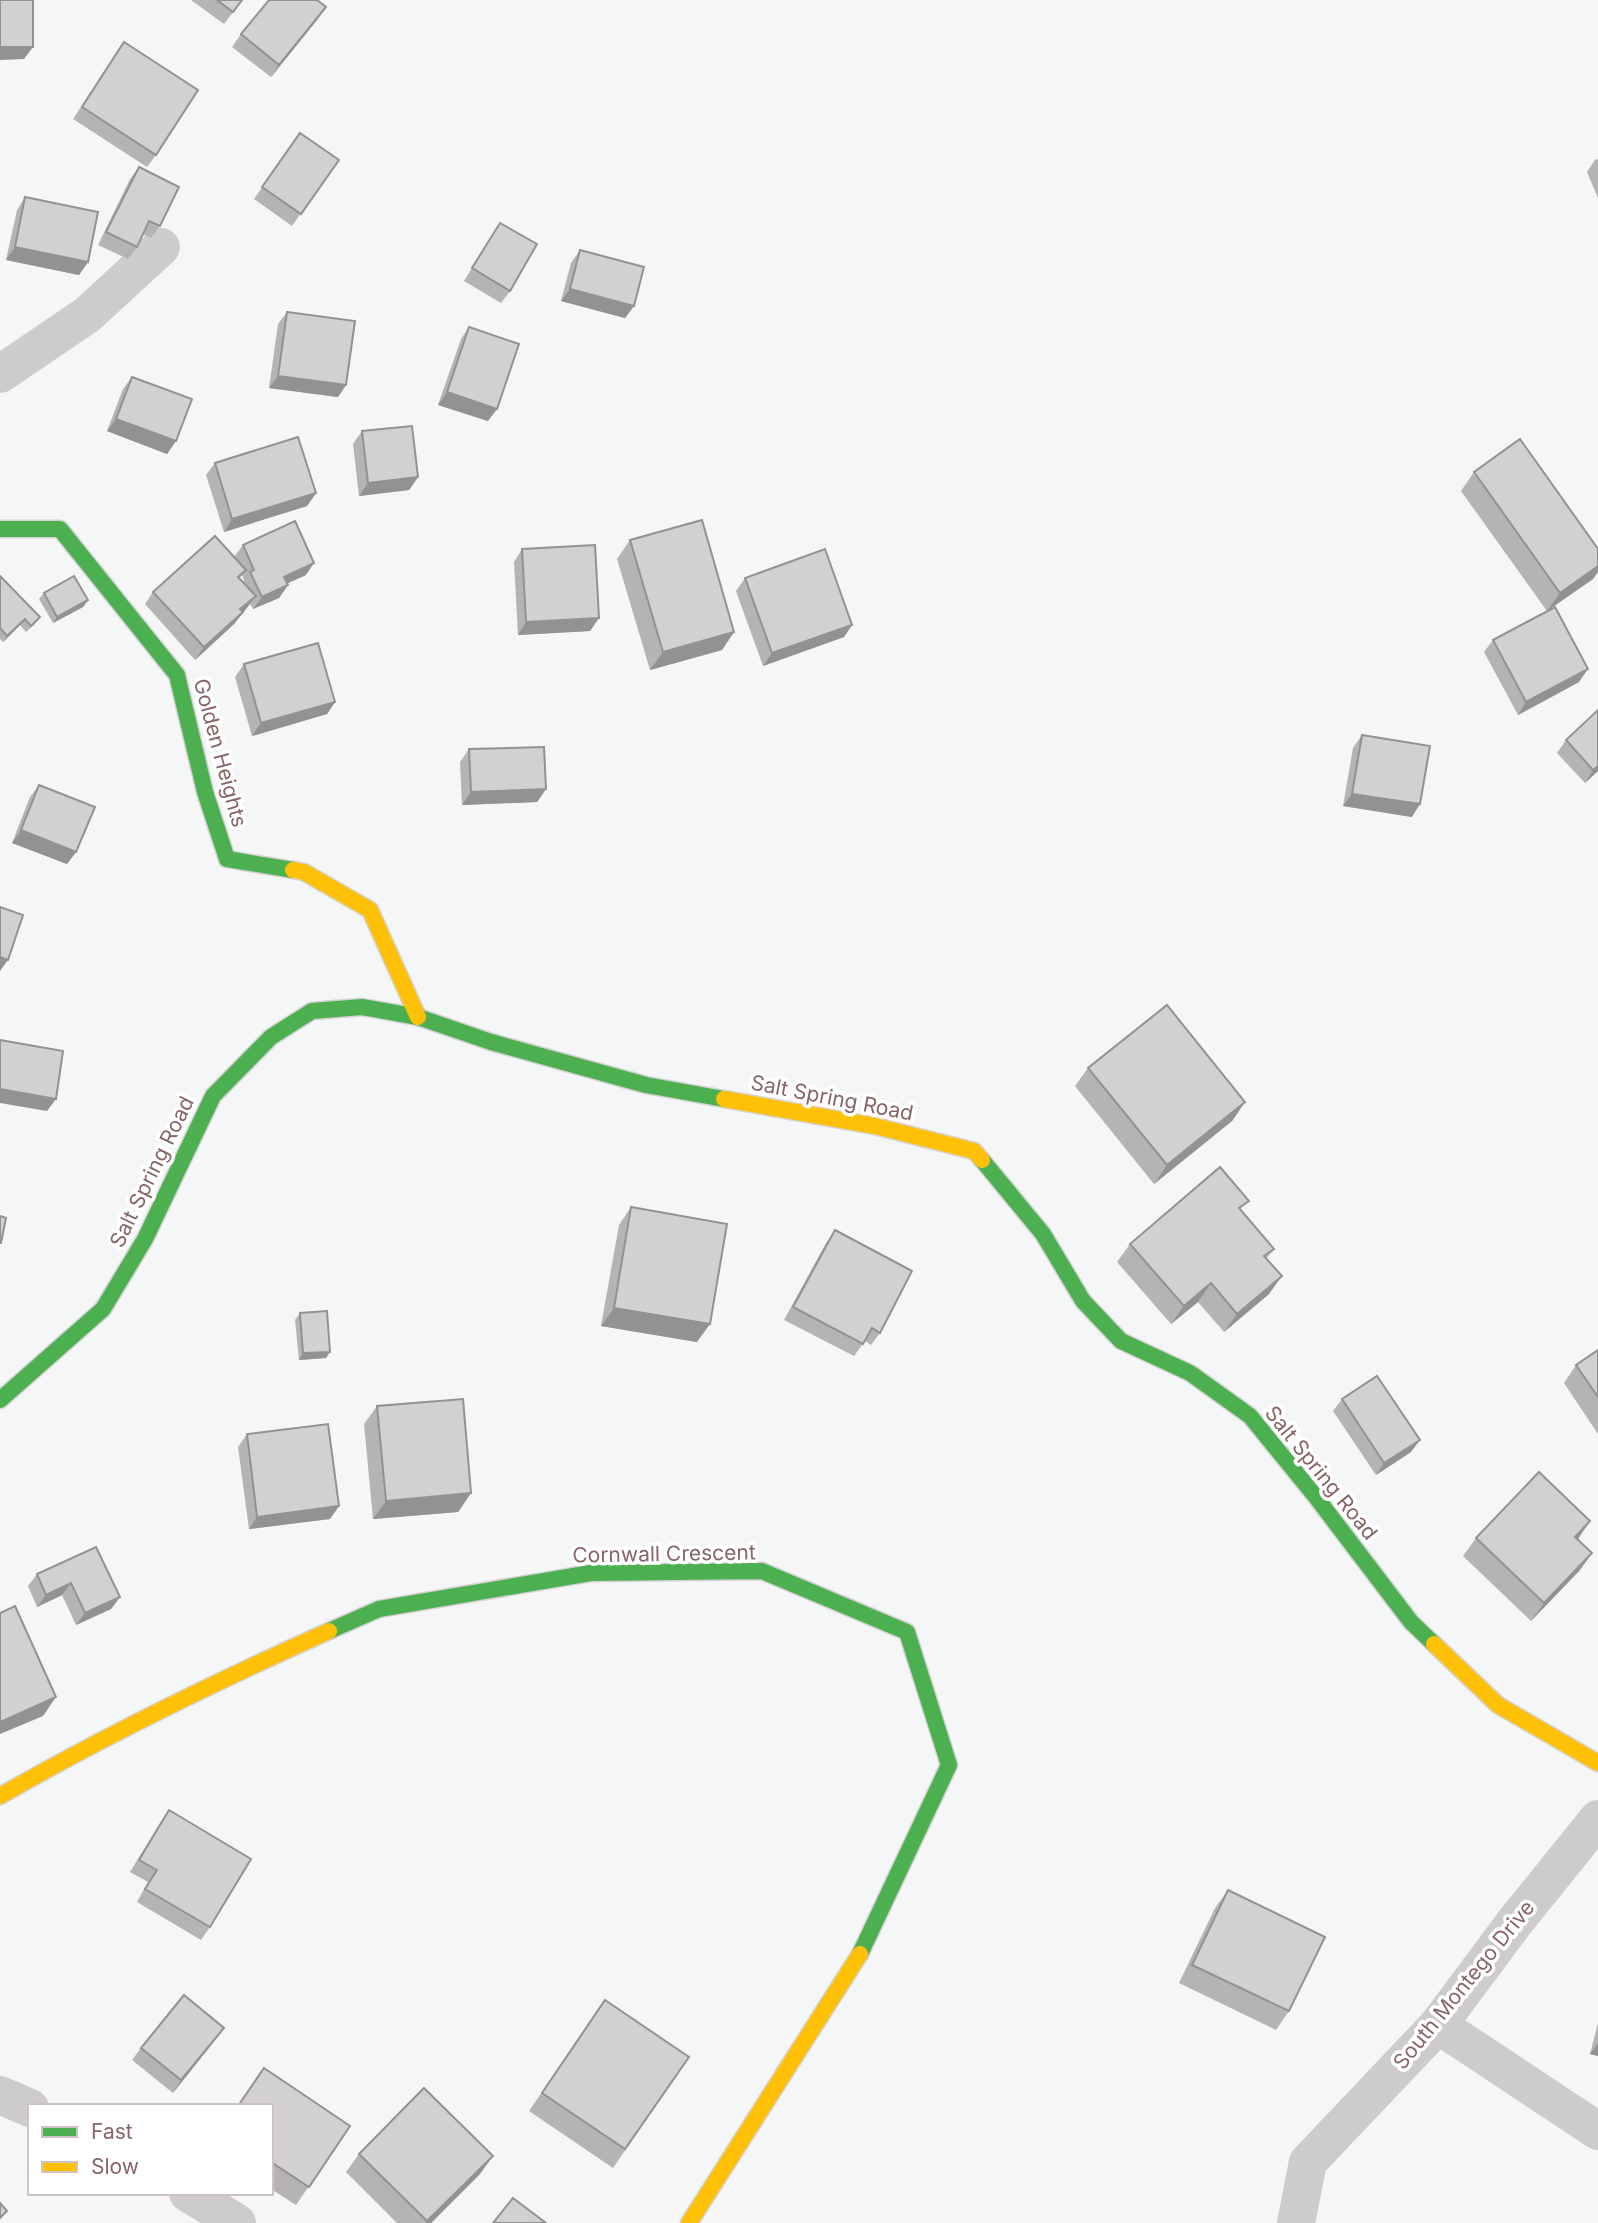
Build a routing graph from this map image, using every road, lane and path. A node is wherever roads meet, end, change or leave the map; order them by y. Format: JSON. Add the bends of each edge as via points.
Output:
{"nodes":[{"id":1,"x":161,"y":247,"type":"edge"},
{"id":2,"x":0,"y":374,"type":"edge"},
{"id":3,"x":0,"y":528,"type":"edge"},
{"id":4,"x":418,"y":1017,"type":"junction"},
{"id":5,"x":0,"y":1400,"type":"edge"},
{"id":6,"x":1598,"y":1763,"type":"edge"},
{"id":7,"x":0,"y":1796,"type":"edge"},
{"id":8,"x":1598,"y":1819,"type":"edge"},
{"id":9,"x":1438,"y":2025,"type":"junction"},
{"id":10,"x":0,"y":2095,"type":"edge"},
{"id":11,"x":28,"y":2107,"type":"edge"},
{"id":12,"x":1598,"y":2131,"type":"edge"},
{"id":13,"x":191,"y":2195,"type":"edge"},
{"id":14,"x":237,"y":2223,"type":"edge"},
{"id":15,"x":689,"y":2223,"type":"edge"},
{"id":16,"x":1296,"y":2223,"type":"edge"}],
"edges":[{"from":1,"to":2,"type":"street","via":[[87,315]]},
{"from":3,"to":4,"type":"street","name":"Golden Heights","via":[[60,529],[177,675],[205,792],[227,859],[304,873],[370,909]]},
{"from":4,"to":5,"type":"street","name":"Salt Spring Road","via":[[362,1007],[312,1011],[271,1037],[213,1096],[145,1239],[103,1309]]},
{"from":4,"to":6,"type":"street","name":"Salt Spring Road","via":[[646,1085],[876,1126],[974,1151],[1043,1234],[1083,1301],[1121,1341],[1190,1373],[1250,1416],[1410,1622],[1498,1705]]},
{"from":7,"to":15,"type":"street","name":"Cornwall Crescent","via":[[85,1747],[216,1682],[379,1609],[591,1573],[762,1571],[907,1632],[949,1765],[856,1964]]},
{"from":8,"to":9,"type":"street","name":"South Montego Drive"},
{"from":9,"to":12,"type":"street"},
{"from":9,"to":16,"type":"street","name":"South Montego Drive","via":[[1308,2162]]},
{"from":10,"to":11,"type":"street"},
{"from":13,"to":14,"type":"street"}]}
